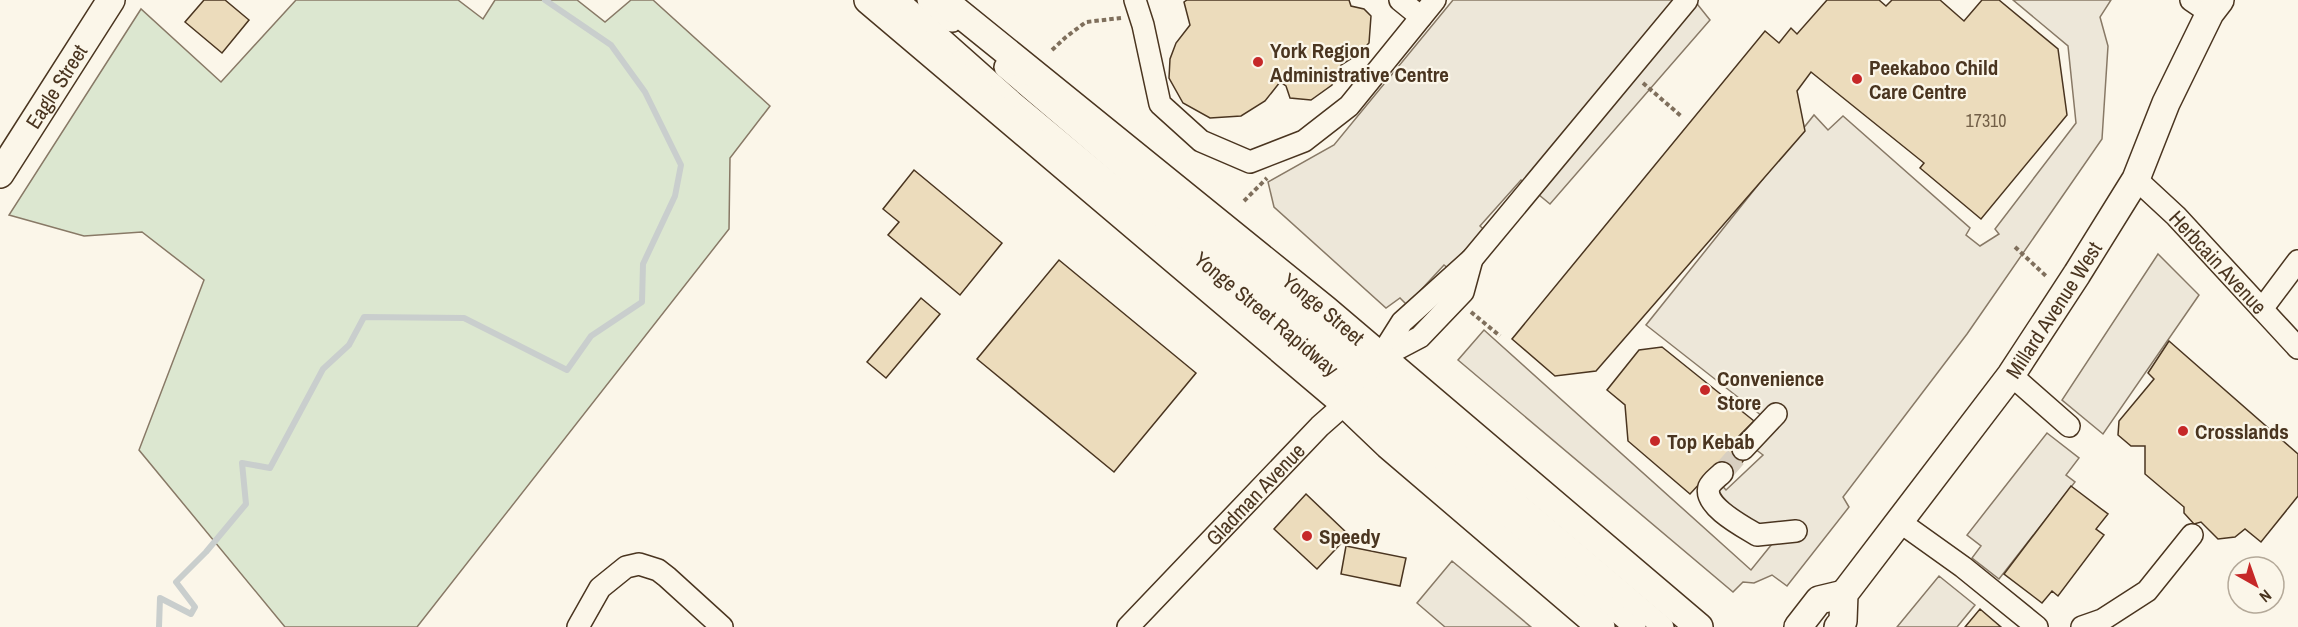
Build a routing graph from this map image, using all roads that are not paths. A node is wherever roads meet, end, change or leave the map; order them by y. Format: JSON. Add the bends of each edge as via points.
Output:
{"nodes":[{"id":1,"x":111,"y":0,"type":"edge"},
{"id":2,"x":868,"y":0,"type":"edge"},
{"id":3,"x":898,"y":0,"type":"edge"},
{"id":4,"x":928,"y":0,"type":"edge"},
{"id":5,"x":943,"y":0,"type":"edge"},
{"id":6,"x":1401,"y":0,"type":"edge"},
{"id":7,"x":1435,"y":0,"type":"edge"},
{"id":8,"x":1687,"y":0,"type":"edge"},
{"id":9,"x":2207,"y":4,"type":"edge"},
{"id":10,"x":1137,"y":8,"type":"edge"},
{"id":11,"x":1421,"y":17,"type":"junction"},
{"id":12,"x":0,"y":174,"type":"edge"},
{"id":13,"x":2136,"y":179,"type":"junction"},
{"id":14,"x":2298,"y":261,"type":"edge"},
{"id":15,"x":2262,"y":309,"type":"junction"},
{"id":16,"x":2298,"y":348,"type":"edge"},
{"id":17,"x":2012,"y":375,"type":"junction"},
{"id":18,"x":1362,"y":381,"type":"junction"},
{"id":19,"x":1776,"y":414,"type":"dead end"},
{"id":20,"x":2069,"y":426,"type":"dead end"},
{"id":21,"x":1743,"y":449,"type":"tunnel mouth"},
{"id":22,"x":1722,"y":473,"type":"tunnel mouth"},
{"id":23,"x":1900,"y":522,"type":"junction"},
{"id":24,"x":1796,"y":531,"type":"dead end"},
{"id":25,"x":2192,"y":535,"type":"dead end"},
{"id":26,"x":1844,"y":594,"type":"junction"},
{"id":27,"x":578,"y":627,"type":"edge"},
{"id":28,"x":722,"y":627,"type":"edge"},
{"id":29,"x":1128,"y":627,"type":"edge"},
{"id":30,"x":1601,"y":627,"type":"edge"},
{"id":31,"x":1635,"y":627,"type":"edge"},
{"id":32,"x":1663,"y":627,"type":"edge"},
{"id":33,"x":1699,"y":627,"type":"edge"},
{"id":34,"x":1798,"y":627,"type":"edge"},
{"id":35,"x":1838,"y":627,"type":"edge"},
{"id":36,"x":2037,"y":627,"type":"edge"},
{"id":37,"x":2082,"y":627,"type":"edge"}],
"edges":[{"from":1,"to":12,"type":"main road","name":"Eagle Street"},
{"from":2,"to":18,"type":"main road","name":"Yonge Street"},
{"from":3,"to":18,"type":"street","name":"Yonge Street Rapidway","via":[[1023,110]]},
{"from":4,"to":18,"type":"street","name":"Yonge Street Rapidway"},
{"from":5,"to":18,"type":"main road","name":"Yonge Street"},
{"from":6,"to":11,"type":"street"},
{"from":7,"to":11,"type":"street"},
{"from":8,"to":18,"type":"street","name":"Gladman Avenue","via":[[1472,259],[1463,291],[1420,337]]},
{"from":9,"to":13,"type":"main road","name":"Millard Avenue West"},
{"from":10,"to":11,"type":"street","via":[[1160,104],[1201,141],[1250,162],[1304,141],[1349,106]]},
{"from":13,"to":15,"type":"street","name":"Herbcain Avenue"},
{"from":13,"to":17,"type":"main road","name":"Millard Avenue West"},
{"from":14,"to":15,"type":"street"},
{"from":15,"to":16,"type":"street","name":"Herbcain Avenue"},
{"from":17,"to":20,"type":"street"},
{"from":17,"to":23,"type":"main road","name":"Millard Avenue West"},
{"from":18,"to":29,"type":"street","name":"Gladman Avenue"},
{"from":18,"to":30,"type":"main road","name":"Yonge Street","via":[[1388,444]]},
{"from":18,"to":31,"type":"street","name":"Yonge Street Rapidway"},
{"from":18,"to":32,"type":"street","name":"Yonge Street Rapidway"},
{"from":18,"to":33,"type":"main road","name":"Yonge Street"},
{"from":19,"to":21,"type":"street"},
{"from":22,"to":24,"type":"street","via":[[1710,486],[1709,494],[1716,508],[1757,535]]},
{"from":23,"to":26,"type":"main road","name":"Millard Avenue West"},
{"from":23,"to":36,"type":"street"},
{"from":25,"to":37,"type":"street","via":[[2147,591],[2102,620]]},
{"from":26,"to":34,"type":"main road","via":[[1819,600]]},
{"from":26,"to":35,"type":"main road","via":[[1844,621]]},
{"from":27,"to":28,"type":"street","via":[[600,588],[626,567],[639,564],[668,577]]}]}
